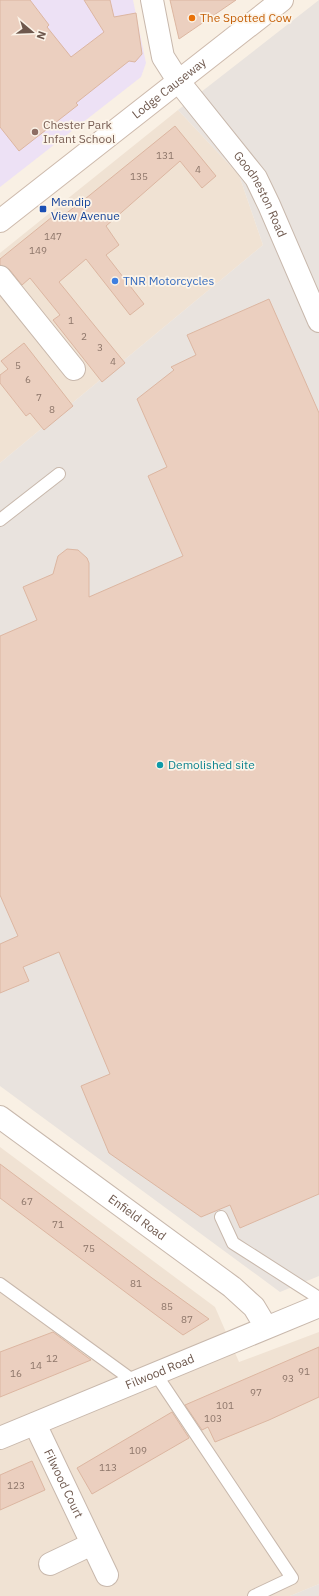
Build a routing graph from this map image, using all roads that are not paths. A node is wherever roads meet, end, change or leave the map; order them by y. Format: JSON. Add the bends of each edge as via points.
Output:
{"nodes":[{"id":1,"x":152,"y":0,"type":"edge"},
{"id":2,"x":282,"y":0,"type":"edge"},
{"id":3,"x":179,"y":82,"type":"junction"},
{"id":4,"x":0,"y":221,"type":"edge"},
{"id":5,"x":0,"y":277,"type":"edge"},
{"id":6,"x":319,"y":321,"type":"edge"},
{"id":7,"x":74,"y":369,"type":"dead end"},
{"id":8,"x":59,"y":474,"type":"dead end"},
{"id":9,"x":0,"y":520,"type":"edge"},
{"id":10,"x":0,"y":1117,"type":"edge"},
{"id":11,"x":221,"y":1217,"type":"dead end"},
{"id":12,"x":0,"y":1284,"type":"edge"},
{"id":13,"x":319,"y":1298,"type":"edge"},
{"id":14,"x":319,"y":1306,"type":"edge"},
{"id":15,"x":266,"y":1327,"type":"junction"},
{"id":16,"x":156,"y":1373,"type":"junction"},
{"id":17,"x":135,"y":1382,"type":"junction"},
{"id":18,"x":35,"y":1424,"type":"junction"},
{"id":19,"x":0,"y":1438,"type":"edge"},
{"id":20,"x":92,"y":1544,"type":"junction"},
{"id":21,"x":50,"y":1564,"type":"dead end"},
{"id":22,"x":107,"y":1575,"type":"dead end"},
{"id":23,"x":254,"y":1596,"type":"edge"}],
"edges":[{"from":1,"to":3,"type":"street","name":"Goodneston Road","via":[[163,57]]},
{"from":2,"to":3,"type":"street","name":"Lodge Causeway"},
{"from":3,"to":4,"type":"street","name":"Lodge Causeway"},
{"from":3,"to":6,"type":"street","name":"Goodneston Road","via":[[256,178]]},
{"from":5,"to":7,"type":"street"},
{"from":8,"to":9,"type":"lane"},
{"from":10,"to":15,"type":"street","name":"Enfield Road","via":[[238,1292],[254,1307]]},
{"from":11,"to":13,"type":"lane","via":[[233,1243]]},
{"from":12,"to":17,"type":"lane"},
{"from":14,"to":15,"type":"street","name":"Filwood Road"},
{"from":15,"to":16,"type":"street","name":"Filwood Road"},
{"from":16,"to":17,"type":"street","name":"Filwood Road"},
{"from":16,"to":23,"type":"lane","via":[[292,1578]]},
{"from":17,"to":18,"type":"street","name":"Filwood Road"},
{"from":18,"to":19,"type":"street","name":"Filwood Road"},
{"from":18,"to":20,"type":"street","name":"Filwood Court"},
{"from":20,"to":21,"type":"street"},
{"from":20,"to":22,"type":"street","name":"Filwood Court"}]}
